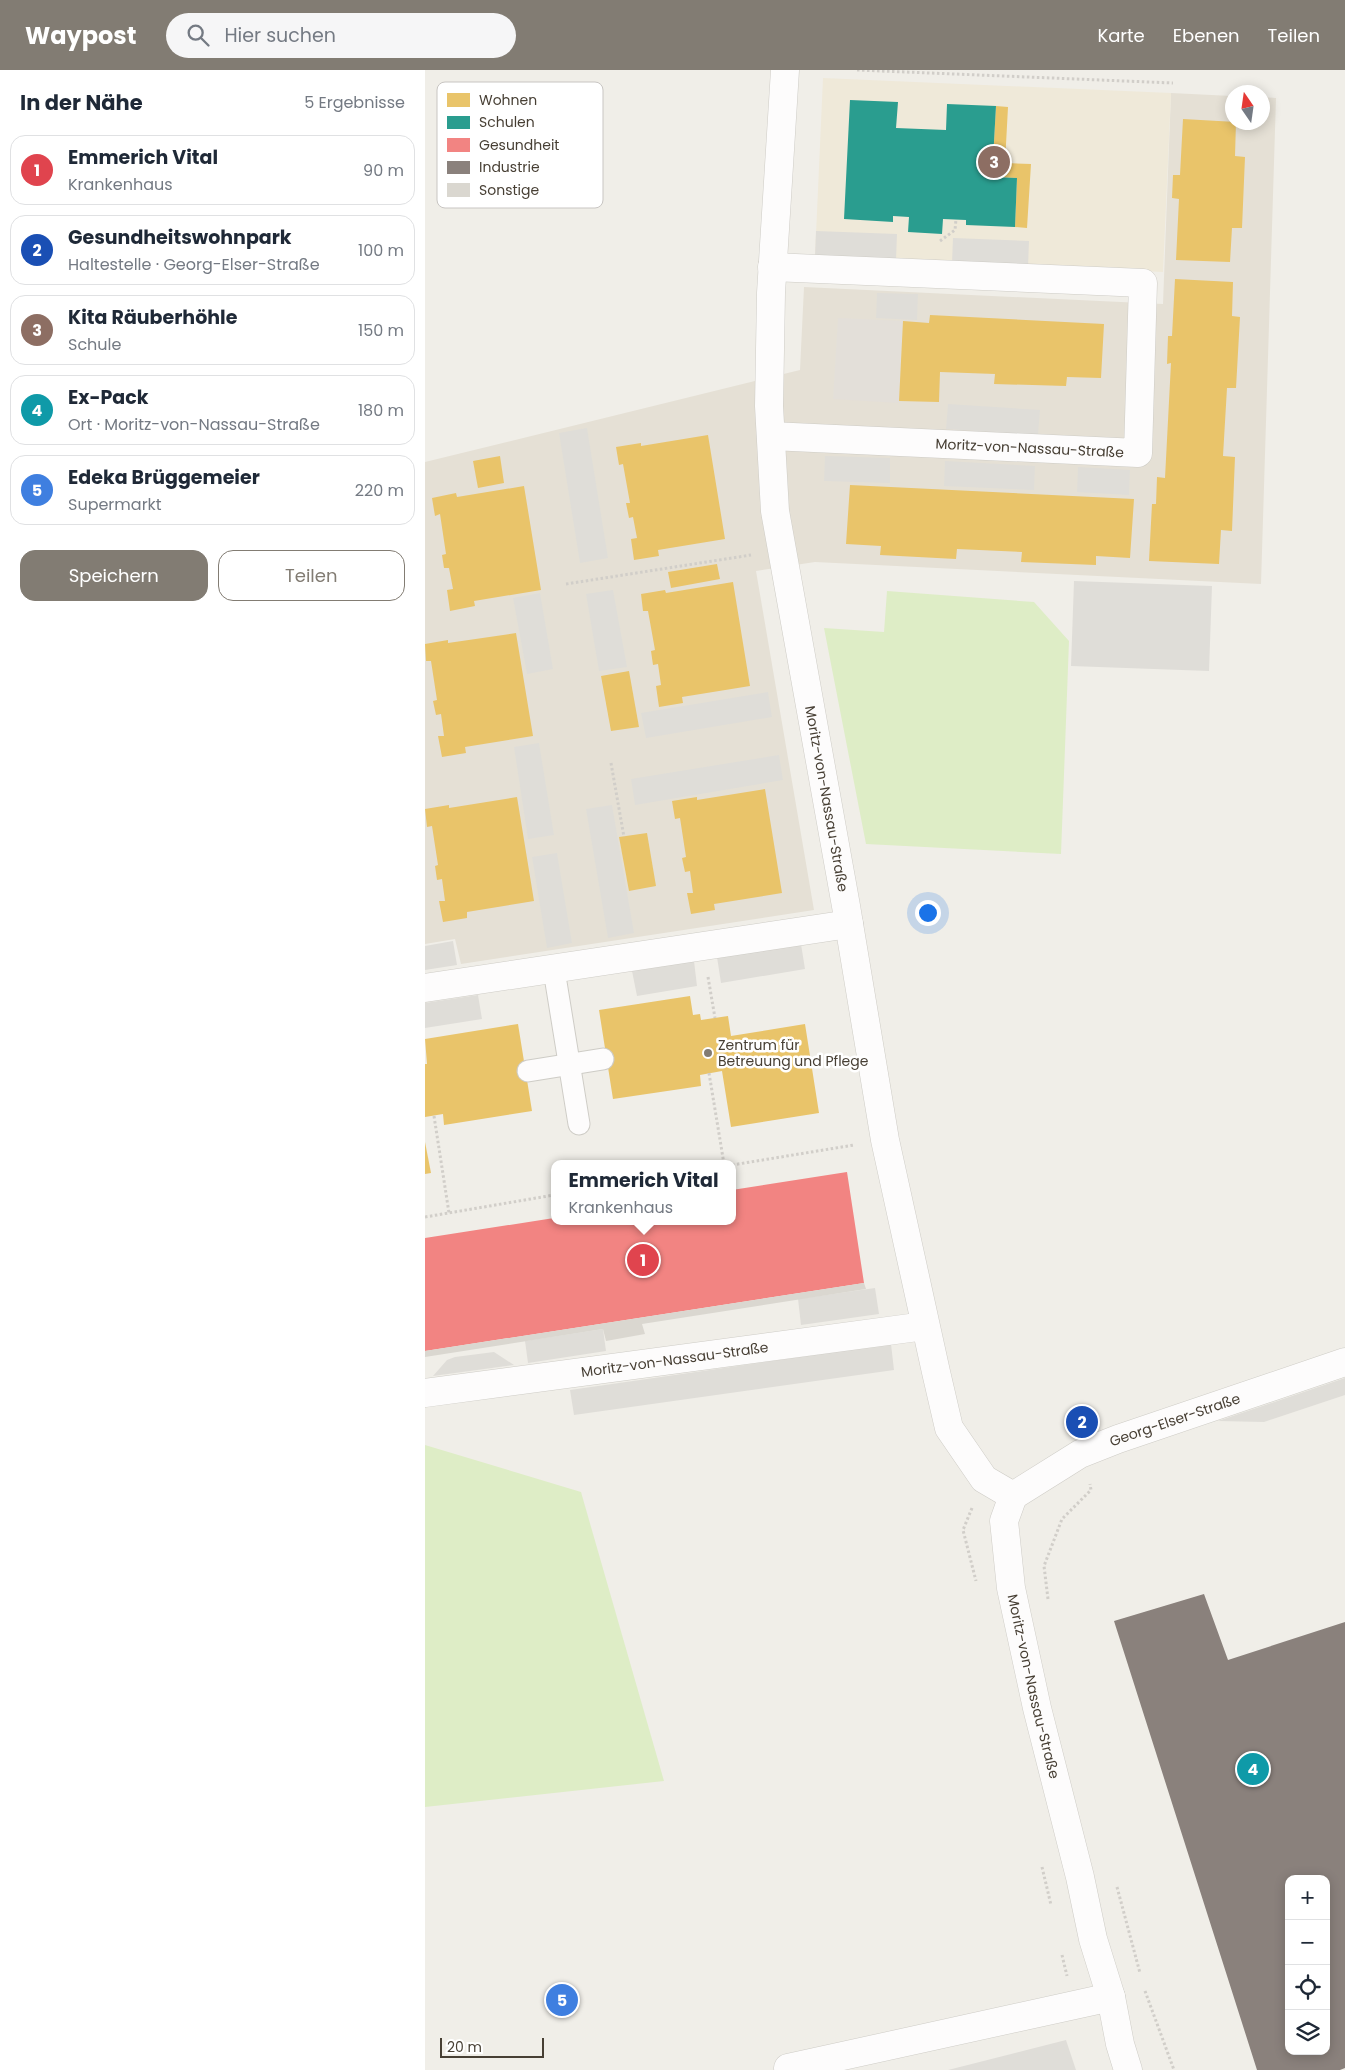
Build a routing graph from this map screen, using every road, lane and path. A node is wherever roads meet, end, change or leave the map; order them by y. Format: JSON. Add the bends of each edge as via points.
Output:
{"nodes":[{"id":1,"x":785,"y":70,"type":"edge"},
{"id":2,"x":857,"y":70,"type":"edge"},
{"id":3,"x":1173,"y":83,"type":"dead end"},
{"id":4,"x":773,"y":267,"type":"junction"},
{"id":5,"x":771,"y":436,"type":"junction"},
{"id":6,"x":782,"y":550,"type":"junction"},
{"id":7,"x":566,"y":584,"type":"dead end"},
{"id":8,"x":611,"y":763,"type":"dead end"},
{"id":9,"x":624,"y":837,"type":"dead end"},
{"id":10,"x":849,"y":924,"type":"junction"},
{"id":11,"x":703,"y":946,"type":"junction"},
{"id":12,"x":554,"y":970,"type":"junction"},
{"id":13,"x":425,"y":988,"type":"edge"},
{"id":14,"x":715,"y":1018,"type":"dead end"},
{"id":15,"x":603,"y":1059,"type":"dead end"},
{"id":16,"x":569,"y":1064,"type":"junction"},
{"id":17,"x":529,"y":1071,"type":"dead end"},
{"id":18,"x":709,"y":1073,"type":"dead end"},
{"id":19,"x":434,"y":1116,"type":"dead end"},
{"id":20,"x":579,"y":1124,"type":"dead end"},
{"id":21,"x":885,"y":1140,"type":"junction"},
{"id":22,"x":723,"y":1160,"type":"edge"},
{"id":23,"x":736,"y":1164,"type":"edge"},
{"id":24,"x":551,"y":1196,"type":"edge"},
{"id":25,"x":449,"y":1213,"type":"junction"},
{"id":26,"x":425,"y":1217,"type":"edge"},
{"id":27,"x":925,"y":1326,"type":"junction"},
{"id":28,"x":1345,"y":1362,"type":"edge"},
{"id":29,"x":425,"y":1393,"type":"edge"},
{"id":30,"x":1013,"y":1496,"type":"junction"},
{"id":31,"x":1111,"y":1998,"type":"junction"},
{"id":32,"x":788,"y":2068,"type":"dead end"},
{"id":33,"x":1128,"y":2070,"type":"edge"}],
"edges":[{"from":1,"to":4,"type":"street","name":"Moritz-von-Nassau-Straße"},
{"from":2,"to":3,"type":"path"},
{"from":4,"to":5,"type":"street","name":"Moritz-von-Nassau-Straße"},
{"from":4,"to":5,"type":"street","name":"Moritz-von-Nassau-Straße","via":[[1143,283],[1137,453]]},
{"from":5,"to":6,"type":"street","name":"Moritz-von-Nassau-Straße","via":[[775,510]]},
{"from":6,"to":7,"type":"path"},
{"from":6,"to":10,"type":"street","name":"Moritz-von-Nassau-Straße"},
{"from":8,"to":9,"type":"path"},
{"from":10,"to":11,"type":"street"},
{"from":10,"to":21,"type":"street","name":"Moritz-von-Nassau-Straße"},
{"from":11,"to":12,"type":"street"},
{"from":11,"to":14,"type":"path"},
{"from":12,"to":13,"type":"street"},
{"from":12,"to":16,"type":"lane"},
{"from":15,"to":16,"type":"lane"},
{"from":16,"to":17,"type":"lane"},
{"from":16,"to":20,"type":"lane"},
{"from":18,"to":22,"type":"path"},
{"from":19,"to":25,"type":"path"},
{"from":21,"to":23,"type":"path"},
{"from":21,"to":27,"type":"street","name":"Moritz-von-Nassau-Straße"},
{"from":24,"to":25,"type":"path"},
{"from":25,"to":26,"type":"path"},
{"from":27,"to":29,"type":"street","name":"Moritz-von-Nassau-Straße"},
{"from":27,"to":30,"type":"street","name":"Moritz-von-Nassau-Straße","via":[[949,1428],[984,1479]]},
{"from":28,"to":30,"type":"street","name":"Georg-Elser-Straße","via":[[1080,1454]]},
{"from":30,"to":31,"type":"street","name":"Moritz-von-Nassau-Straße","via":[[1004,1522],[1011,1588],[1093,1939]]},
{"from":31,"to":32,"type":"street"},
{"from":31,"to":33,"type":"street","name":"Moritz-von-Nassau-Straße"}]}
